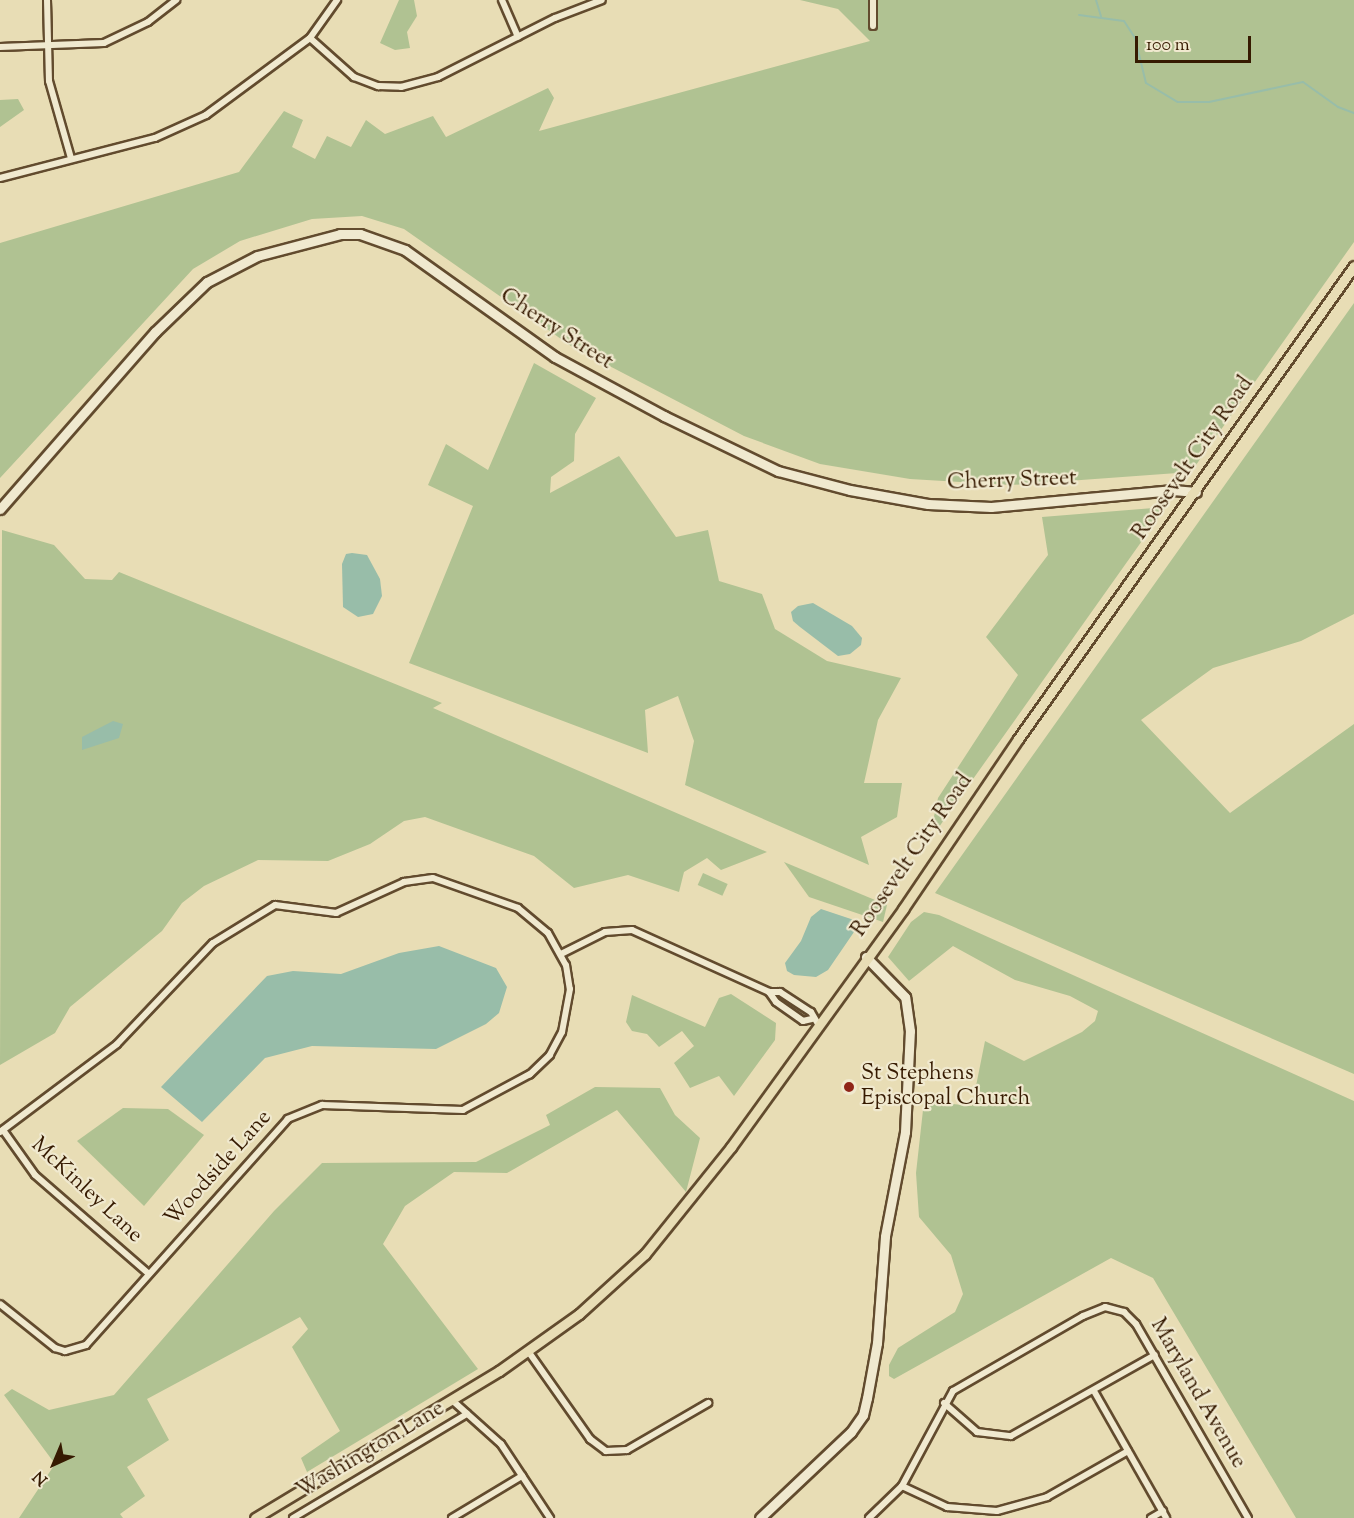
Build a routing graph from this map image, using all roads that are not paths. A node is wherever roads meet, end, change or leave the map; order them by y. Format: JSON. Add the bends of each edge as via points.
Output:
{"nodes":[{"id":1,"x":47,"y":0,"type":"edge"},
{"id":2,"x":176,"y":0,"type":"edge"},
{"id":3,"x":337,"y":0,"type":"edge"},
{"id":4,"x":502,"y":0,"type":"edge"},
{"id":5,"x":602,"y":0,"type":"edge"},
{"id":6,"x":873,"y":0,"type":"edge"},
{"id":7,"x":873,"y":26,"type":"dead end"},
{"id":8,"x":518,"y":37,"type":"junction"},
{"id":9,"x":310,"y":38,"type":"junction"},
{"id":10,"x":49,"y":45,"type":"junction"},
{"id":11,"x":0,"y":47,"type":"edge"},
{"id":12,"x":71,"y":158,"type":"junction"},
{"id":13,"x":0,"y":178,"type":"edge"},
{"id":14,"x":1354,"y":266,"type":"edge"},
{"id":15,"x":1196,"y":492,"type":"junction"},
{"id":16,"x":0,"y":509,"type":"edge"},
{"id":17,"x":561,"y":954,"type":"junction"},
{"id":18,"x":866,"y":957,"type":"junction"},
{"id":19,"x":770,"y":992,"type":"junction"},
{"id":20,"x":815,"y":1021,"type":"junction"},
{"id":21,"x":1,"y":1131,"type":"edge"},
{"id":22,"x":149,"y":1274,"type":"junction"},
{"id":23,"x":0,"y":1304,"type":"edge"},
{"id":24,"x":528,"y":1351,"type":"junction"},
{"id":25,"x":1155,"y":1355,"type":"junction"},
{"id":26,"x":1094,"y":1391,"type":"junction"},
{"id":27,"x":453,"y":1401,"type":"junction"},
{"id":28,"x":708,"y":1403,"type":"dead end"},
{"id":29,"x":944,"y":1403,"type":"junction"},
{"id":30,"x":467,"y":1414,"type":"junction"},
{"id":31,"x":1128,"y":1451,"type":"junction"},
{"id":32,"x":522,"y":1476,"type":"junction"},
{"id":33,"x":902,"y":1486,"type":"junction"},
{"id":34,"x":1163,"y":1511,"type":"junction"},
{"id":35,"x":255,"y":1518,"type":"edge"},
{"id":36,"x":293,"y":1518,"type":"edge"},
{"id":37,"x":452,"y":1518,"type":"edge"},
{"id":38,"x":550,"y":1518,"type":"edge"},
{"id":39,"x":760,"y":1518,"type":"edge"},
{"id":40,"x":869,"y":1518,"type":"edge"},
{"id":41,"x":1151,"y":1518,"type":"edge"},
{"id":42,"x":1167,"y":1518,"type":"edge"},
{"id":43,"x":1248,"y":1518,"type":"edge"}],
"edges":[{"from":1,"to":10,"type":"street"},
{"from":2,"to":10,"type":"street","via":[[148,22],[104,43]]},
{"from":3,"to":9,"type":"street"},
{"from":4,"to":8,"type":"street"},
{"from":5,"to":8,"type":"street"},
{"from":6,"to":7,"type":"street"},
{"from":8,"to":9,"type":"street","via":[[438,77],[401,87],[378,86],[354,77]]},
{"from":9,"to":12,"type":"street","via":[[206,115],[155,138]]},
{"from":10,"to":11,"type":"street"},
{"from":10,"to":12,"type":"street","via":[[49,81]]},
{"from":12,"to":13,"type":"street"},
{"from":14,"to":15,"type":"main road","name":"Roosevelt City Road"},
{"from":15,"to":16,"type":"street","name":"Cherry Street","via":[[1173,490],[991,507],[928,504],[850,490],[778,471],[555,357],[405,250],[360,234],[340,234],[257,256],[207,282],[155,332]]},
{"from":15,"to":18,"type":"main road","name":"Roosevelt City Road"},
{"from":17,"to":19,"type":"street","via":[[605,932],[632,930]]},
{"from":17,"to":21,"type":"street","name":"Woodside Lane","via":[[548,933],[518,908],[424,877],[336,913],[275,905],[213,943],[117,1044]]},
{"from":17,"to":22,"type":"street","name":"Woodside Lane","via":[[570,989],[565,1022],[550,1055],[530,1074],[463,1110],[322,1106],[302,1111],[277,1128]]},
{"from":18,"to":20,"type":"main road"},
{"from":18,"to":39,"type":"street","name":"Roosevelt City Road","via":[[905,997],[910,1030],[904,1141],[885,1236],[877,1343],[867,1398],[863,1415],[850,1432]]},
{"from":19,"to":20,"type":"street","via":[[792,999],[811,1012]]},
{"from":19,"to":20,"type":"street","via":[[776,1002],[803,1021]]},
{"from":20,"to":24,"type":"main road","via":[[731,1147],[645,1254],[592,1303]]},
{"from":21,"to":22,"type":"street","name":"McKinley Lane","via":[[35,1175]]},
{"from":22,"to":23,"type":"street","name":"Woodside Lane","via":[[94,1337],[78,1348],[55,1348]]},
{"from":24,"to":27,"type":"main road"},
{"from":24,"to":28,"type":"street","via":[[590,1439],[606,1451],[627,1450]]},
{"from":25,"to":26,"type":"street"},
{"from":25,"to":29,"type":"street","name":"Maryland Avenue","via":[[1127,1314],[1101,1308],[960,1386]]},
{"from":25,"to":43,"type":"street","name":"Maryland Avenue"},
{"from":26,"to":29,"type":"street","via":[[1017,1433],[1000,1437],[977,1432]]},
{"from":26,"to":31,"type":"street"},
{"from":27,"to":30,"type":"street"},
{"from":27,"to":35,"type":"main road"},
{"from":29,"to":33,"type":"street","name":"Maryland Avenue","via":[[924,1450]]},
{"from":30,"to":32,"type":"street","via":[[501,1444]]},
{"from":30,"to":36,"type":"street","name":"Washington Lane"},
{"from":31,"to":33,"type":"street","via":[[1047,1497],[997,1510],[947,1507]]},
{"from":31,"to":34,"type":"street"},
{"from":32,"to":37,"type":"street"},
{"from":32,"to":38,"type":"street"},
{"from":33,"to":40,"type":"street","name":"Maryland Avenue"},
{"from":34,"to":41,"type":"street"},
{"from":34,"to":42,"type":"street"}]}
